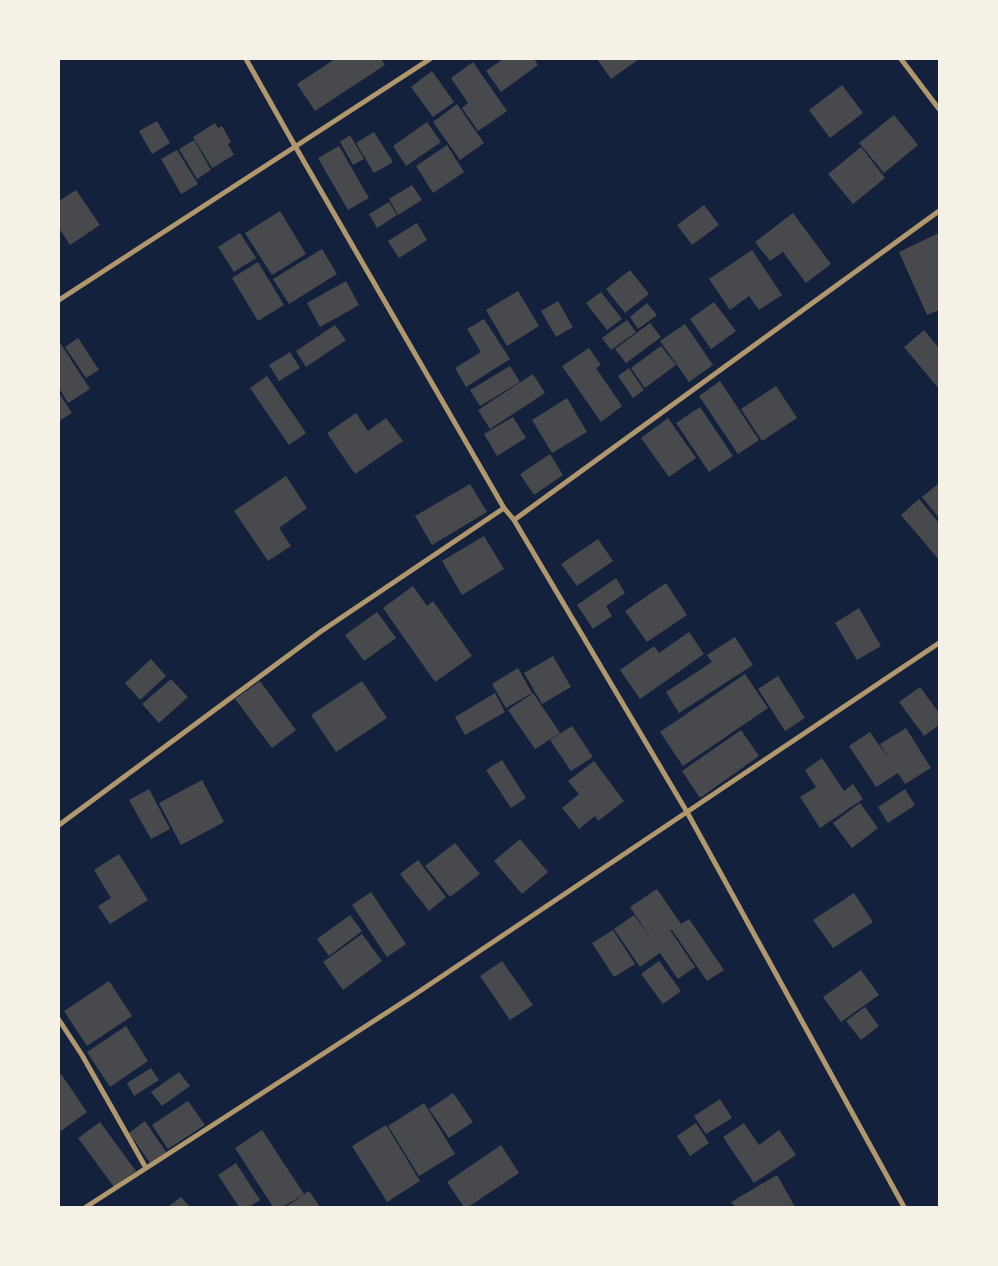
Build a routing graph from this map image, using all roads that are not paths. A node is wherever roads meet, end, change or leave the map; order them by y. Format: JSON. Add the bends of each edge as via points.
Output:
{"nodes":[{"id":1,"x":246,"y":59,"type":"edge"},
{"id":2,"x":430,"y":59,"type":"edge"},
{"id":3,"x":901,"y":59,"type":"edge"},
{"id":4,"x":939,"y":109,"type":"edge"},
{"id":5,"x":295,"y":146,"type":"junction"},
{"id":6,"x":939,"y":211,"type":"edge"},
{"id":7,"x":59,"y":300,"type":"edge"},
{"id":8,"x":504,"y":508,"type":"junction"},
{"id":9,"x":514,"y":520,"type":"junction"},
{"id":10,"x":939,"y":643,"type":"edge"},
{"id":11,"x":687,"y":812,"type":"junction"},
{"id":12,"x":59,"y":824,"type":"edge"},
{"id":13,"x":59,"y":1020,"type":"edge"},
{"id":14,"x":146,"y":1168,"type":"junction"},
{"id":15,"x":86,"y":1207,"type":"edge"},
{"id":16,"x":904,"y":1207,"type":"edge"}],
"edges":[{"from":1,"to":5,"type":"street"},
{"from":2,"to":5,"type":"street"},
{"from":3,"to":4,"type":"street"},
{"from":5,"to":7,"type":"street"},
{"from":5,"to":8,"type":"street"},
{"from":6,"to":9,"type":"street"},
{"from":8,"to":9,"type":"street"},
{"from":8,"to":12,"type":"street","via":[[320,632]]},
{"from":9,"to":11,"type":"street"},
{"from":10,"to":11,"type":"street"},
{"from":11,"to":14,"type":"street","via":[[414,995]]},
{"from":11,"to":16,"type":"street"},
{"from":13,"to":14,"type":"street"},
{"from":14,"to":15,"type":"street"}]}
